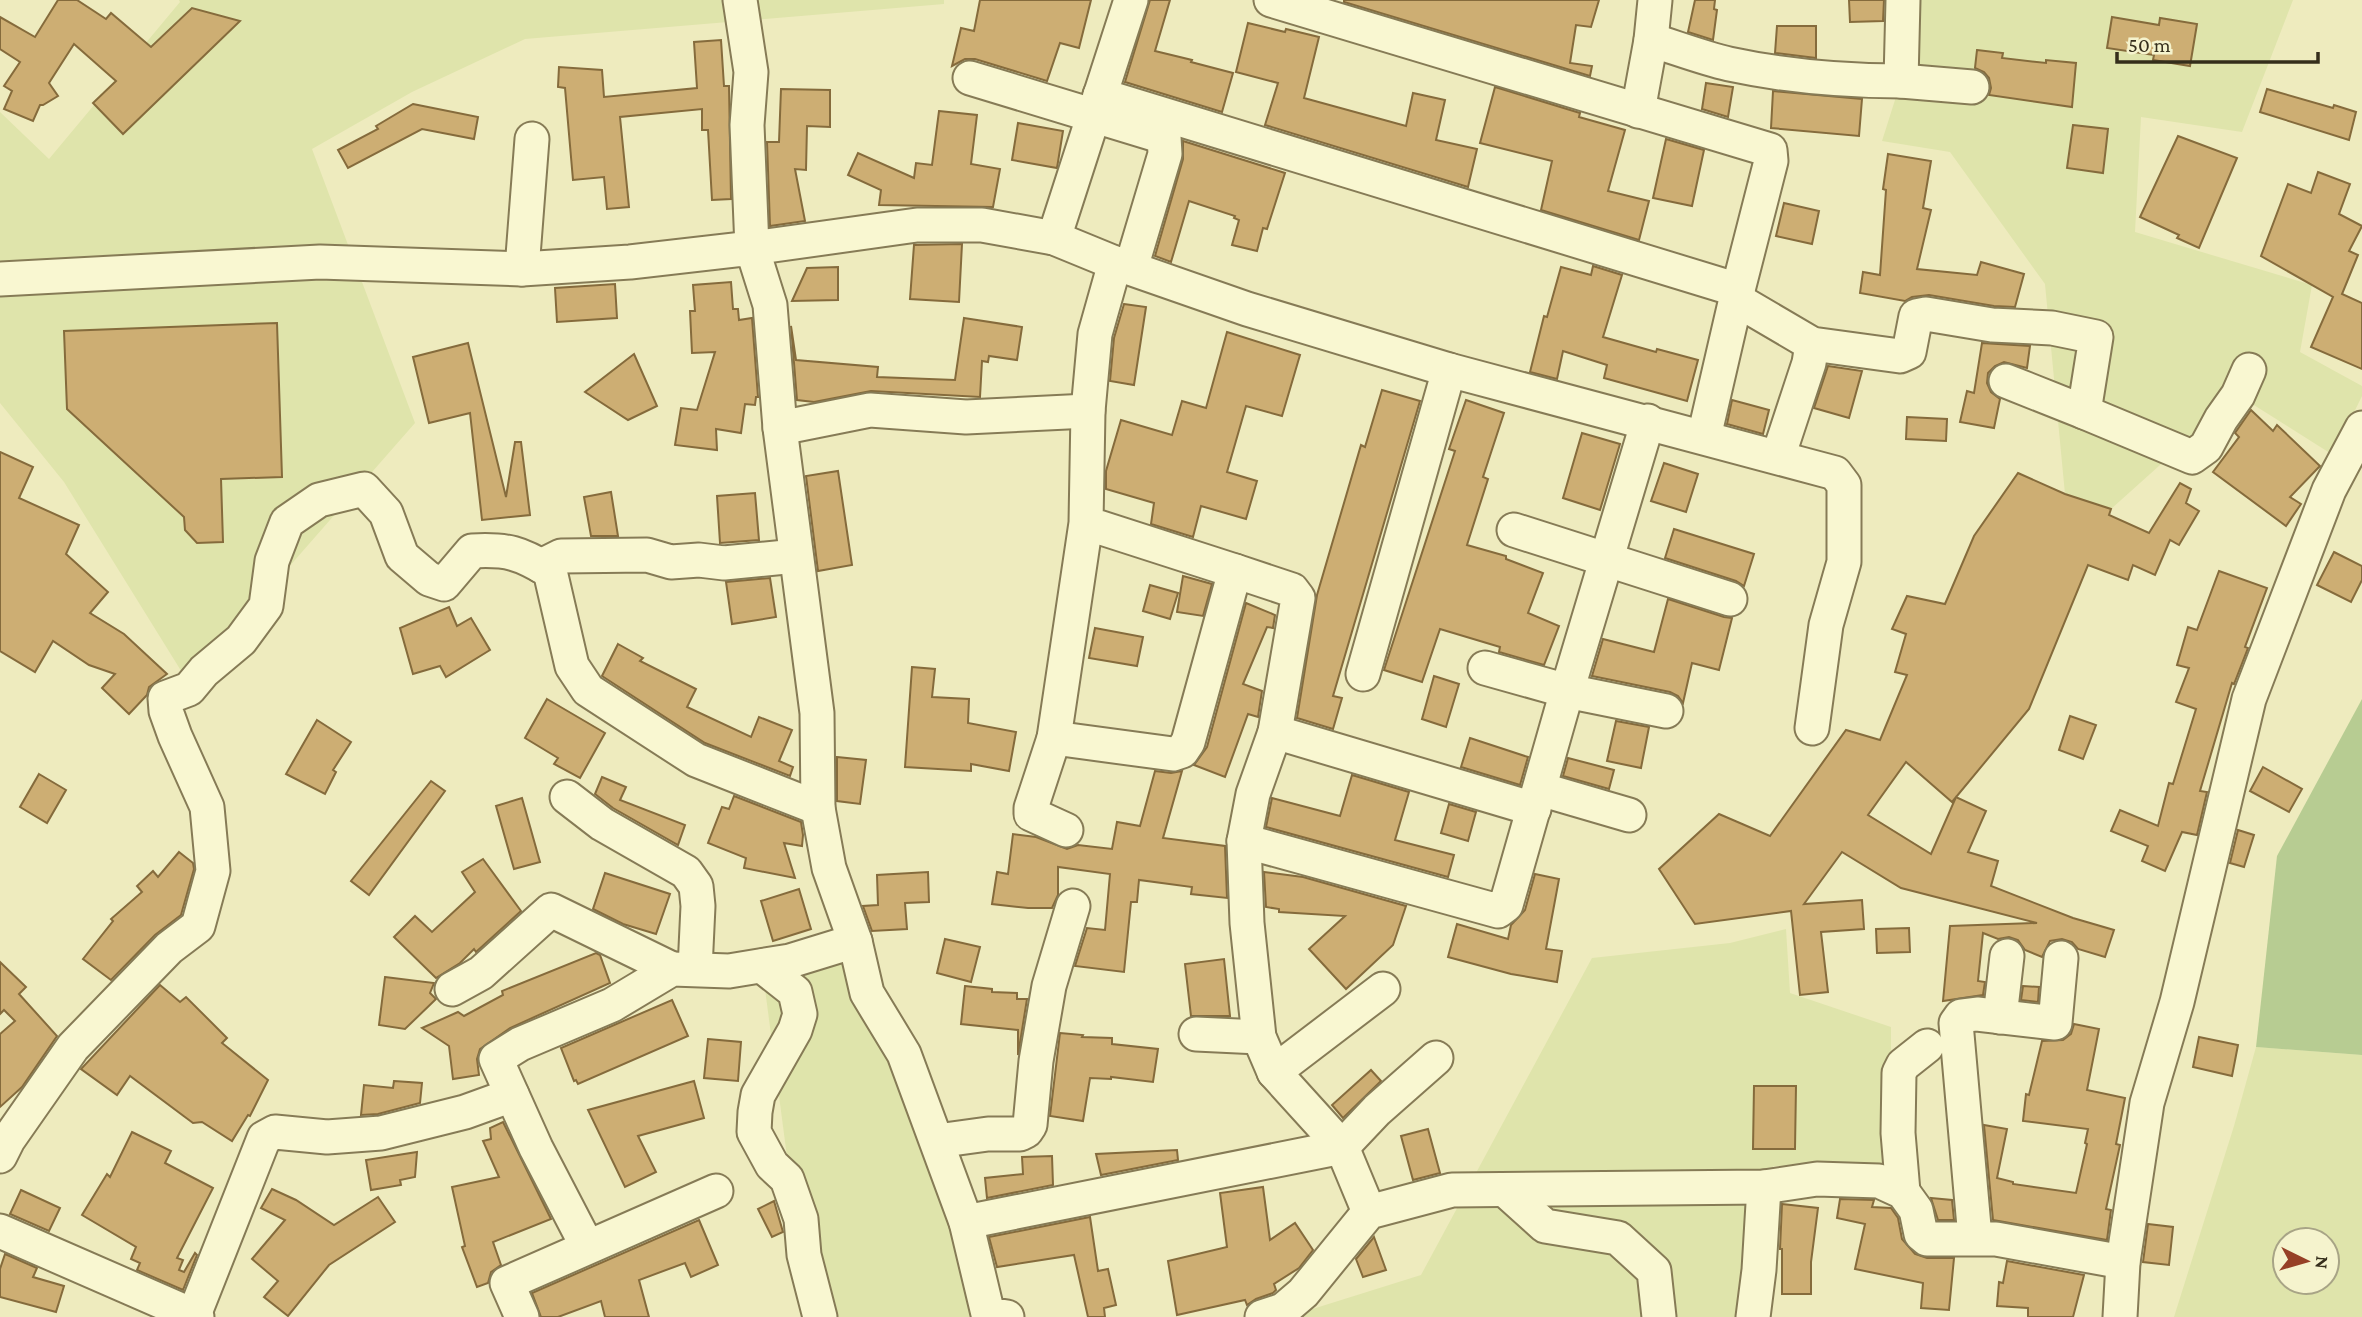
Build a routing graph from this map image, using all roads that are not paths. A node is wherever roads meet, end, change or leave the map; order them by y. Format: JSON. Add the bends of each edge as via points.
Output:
{"nodes":[{"id":1,"x":740,"y":0,"type":"edge"},
{"id":2,"x":1131,"y":0,"type":"edge"},
{"id":3,"x":1655,"y":0,"type":"edge"},
{"id":4,"x":1903,"y":0,"type":"edge"},
{"id":5,"x":1286,"y":2,"type":"edge"},
{"id":6,"x":1651,"y":40,"type":"junction"},
{"id":7,"x":970,"y":78,"type":"dead end"},
{"id":8,"x":1901,"y":81,"type":"junction"},
{"id":9,"x":1972,"y":88,"type":"dead end"},
{"id":10,"x":1097,"y":105,"type":"junction"},
{"id":11,"x":1638,"y":111,"type":"junction"},
{"id":12,"x":531,"y":139,"type":"dead end"},
{"id":13,"x":1054,"y":238,"type":"junction"},
{"id":14,"x":752,"y":248,"type":"junction"},
{"id":15,"x":1123,"y":265,"type":"junction"},
{"id":16,"x":522,"y":269,"type":"junction"},
{"id":17,"x":0,"y":279,"type":"edge"},
{"id":18,"x":1737,"y":295,"type":"junction"},
{"id":19,"x":1812,"y":344,"type":"junction"},
{"id":20,"x":1449,"y":370,"type":"junction"},
{"id":21,"x":2249,"y":370,"type":"dead end"},
{"id":22,"x":2006,"y":381,"type":"dead end"},
{"id":23,"x":1088,"y":411,"type":"junction"},
{"id":24,"x":2084,"y":412,"type":"junction"},
{"id":25,"x":1648,"y":421,"type":"junction"},
{"id":26,"x":780,"y":428,"type":"junction"},
{"id":27,"x":2362,"y":428,"type":"edge"},
{"id":28,"x":1704,"y":437,"type":"junction"},
{"id":29,"x":1778,"y":457,"type":"junction"},
{"id":30,"x":1086,"y":523,"type":"junction"},
{"id":31,"x":1514,"y":530,"type":"dead end"},
{"id":32,"x":796,"y":556,"type":"junction"},
{"id":33,"x":1607,"y":561,"type":"junction"},
{"id":34,"x":541,"y":566,"type":"junction"},
{"id":35,"x":1235,"y":571,"type":"junction"},
{"id":36,"x":1730,"y":599,"type":"dead end"},
{"id":37,"x":1485,"y":667,"type":"dead end"},
{"id":38,"x":1363,"y":674,"type":"dead end"},
{"id":39,"x":1567,"y":691,"type":"junction"},
{"id":40,"x":1666,"y":711,"type":"dead end"},
{"id":41,"x":1812,"y":728,"type":"dead end"},
{"id":42,"x":1275,"y":732,"type":"junction"},
{"id":43,"x":1054,"y":738,"type":"junction"},
{"id":44,"x":567,"y":797,"type":"dead end"},
{"id":45,"x":1537,"y":799,"type":"junction"},
{"id":46,"x":818,"y":808,"type":"junction"},
{"id":47,"x":1629,"y":815,"type":"dead end"},
{"id":48,"x":1066,"y":830,"type":"dead end"},
{"id":49,"x":1244,"y":841,"type":"junction"},
{"id":50,"x":1073,"y":906,"type":"dead end"},
{"id":51,"x":855,"y":941,"type":"junction"},
{"id":52,"x":2007,"y":956,"type":"dead end"},
{"id":53,"x":2062,"y":958,"type":"dead end"},
{"id":54,"x":762,"y":966,"type":"junction"},
{"id":55,"x":684,"y":969,"type":"junction"},
{"id":56,"x":452,"y":989,"type":"dead end"},
{"id":57,"x":1383,"y":989,"type":"dead end"},
{"id":58,"x":2000,"y":1017,"type":"junction"},
{"id":59,"x":1196,"y":1034,"type":"dead end"},
{"id":60,"x":1259,"y":1037,"type":"junction"},
{"id":61,"x":1927,"y":1046,"type":"dead end"},
{"id":62,"x":1436,"y":1058,"type":"dead end"},
{"id":63,"x":1274,"y":1072,"type":"junction"},
{"id":64,"x":512,"y":1095,"type":"junction"},
{"id":65,"x":937,"y":1141,"type":"junction"},
{"id":66,"x":1342,"y":1147,"type":"junction"},
{"id":67,"x":0,"y":1156,"type":"edge"},
{"id":68,"x":1763,"y":1187,"type":"junction"},
{"id":69,"x":1505,"y":1190,"type":"junction"},
{"id":70,"x":716,"y":1191,"type":"dead end"},
{"id":71,"x":1903,"y":1192,"type":"junction"},
{"id":72,"x":1369,"y":1212,"type":"junction"},
{"id":73,"x":967,"y":1222,"type":"junction"},
{"id":74,"x":0,"y":1231,"type":"edge"},
{"id":75,"x":1975,"y":1238,"type":"junction"},
{"id":76,"x":587,"y":1246,"type":"junction"},
{"id":77,"x":2123,"y":1262,"type":"junction"},
{"id":78,"x":195,"y":1316,"type":"edge"},
{"id":79,"x":994,"y":1316,"type":"edge"},
{"id":80,"x":522,"y":1317,"type":"edge"},
{"id":81,"x":820,"y":1317,"type":"edge"},
{"id":82,"x":1262,"y":1317,"type":"edge"},
{"id":83,"x":1659,"y":1317,"type":"edge"},
{"id":84,"x":1753,"y":1317,"type":"edge"},
{"id":85,"x":2120,"y":1317,"type":"edge"}],
"edges":[{"from":1,"to":14,"type":"street","via":[[751,72],[747,125]]},
{"from":2,"to":10,"type":"street"},
{"from":3,"to":6,"type":"street"},
{"from":4,"to":8,"type":"street"},
{"from":5,"to":11,"type":"street"},
{"from":6,"to":8,"type":"street","via":[[1780,73]]},
{"from":6,"to":11,"type":"street"},
{"from":7,"to":10,"type":"street"},
{"from":8,"to":9,"type":"street"},
{"from":10,"to":13,"type":"street"},
{"from":10,"to":15,"type":"street","via":[[1164,137],[1165,155]]},
{"from":10,"to":18,"type":"street"},
{"from":11,"to":18,"type":"street","via":[[1770,150]]},
{"from":12,"to":16,"type":"street"},
{"from":13,"to":14,"type":"street","via":[[982,225],[917,225]]},
{"from":13,"to":15,"type":"street"},
{"from":14,"to":16,"type":"street"},
{"from":14,"to":26,"type":"street","via":[[770,305]]},
{"from":15,"to":20,"type":"street","via":[[1247,309]]},
{"from":15,"to":23,"type":"street","via":[[1095,334]]},
{"from":16,"to":17,"type":"street","via":[[320,262]]},
{"from":18,"to":19,"type":"street"},
{"from":18,"to":28,"type":"street"},
{"from":19,"to":24,"type":"street","via":[[1900,356],[1909,352],[1916,316],[1926,314],[2096,337]]},
{"from":19,"to":29,"type":"street"},
{"from":20,"to":25,"type":"street"},
{"from":20,"to":38,"type":"street"},
{"from":21,"to":24,"type":"street","via":[[2206,447],[2192,457]]},
{"from":22,"to":24,"type":"street"},
{"from":23,"to":26,"type":"street","via":[[966,417],[870,410]]},
{"from":23,"to":30,"type":"street"},
{"from":25,"to":28,"type":"street"},
{"from":25,"to":33,"type":"street"},
{"from":26,"to":32,"type":"street"},
{"from":27,"to":77,"type":"street","via":[[2329,490],[2249,699],[2177,1002],[2147,1103]]},
{"from":28,"to":29,"type":"street"},
{"from":29,"to":41,"type":"street","via":[[1835,473],[1844,485],[1844,562],[1826,625]]},
{"from":30,"to":35,"type":"street"},
{"from":30,"to":43,"type":"street"},
{"from":31,"to":33,"type":"street"},
{"from":32,"to":34,"type":"street","via":[[724,563],[671,562],[647,555],[572,555]]},
{"from":32,"to":46,"type":"street","via":[[817,713]]},
{"from":33,"to":36,"type":"street"},
{"from":33,"to":39,"type":"street"},
{"from":34,"to":46,"type":"street","via":[[550,571],[572,666],[588,690],[696,760]]},
{"from":34,"to":67,"type":"street","via":[[521,554],[472,551],[444,584],[429,579],[402,556],[386,513],[364,489],[319,500],[287,522],[272,561],[266,606],[241,640],[189,689],[165,698],[175,736],[207,807],[213,871],[198,926],[169,948],[73,1047]]},
{"from":35,"to":42,"type":"street","via":[[1292,590],[1298,598]]},
{"from":35,"to":43,"type":"street","via":[[1182,751],[1173,754]]},
{"from":37,"to":39,"type":"street"},
{"from":39,"to":40,"type":"street"},
{"from":39,"to":45,"type":"street"},
{"from":42,"to":45,"type":"street"},
{"from":42,"to":49,"type":"street"},
{"from":43,"to":48,"type":"street","via":[[1031,814]]},
{"from":44,"to":55,"type":"street","via":[[603,824],[686,872],[697,896]]},
{"from":45,"to":47,"type":"street"},
{"from":45,"to":49,"type":"street","via":[[1506,905],[1498,911]]},
{"from":46,"to":51,"type":"street","via":[[829,868]]},
{"from":49,"to":60,"type":"street"},
{"from":50,"to":65,"type":"street","via":[[1049,986],[1030,1125],[1020,1134]]},
{"from":51,"to":54,"type":"street"},
{"from":51,"to":65,"type":"street","via":[[867,993],[904,1054]]},
{"from":52,"to":58,"type":"street"},
{"from":53,"to":58,"type":"street","via":[[2055,1023]]},
{"from":54,"to":55,"type":"street","via":[[729,971]]},
{"from":54,"to":81,"type":"street","via":[[795,992],[800,1014],[758,1095],[754,1132],[772,1165],[787,1179],[798,1209]]},
{"from":55,"to":56,"type":"street","via":[[551,910],[481,973]]},
{"from":55,"to":64,"type":"street","via":[[496,1059]]},
{"from":57,"to":63,"type":"street"},
{"from":58,"to":75,"type":"street","via":[[1961,1016],[1956,1023]]},
{"from":59,"to":60,"type":"street"},
{"from":60,"to":63,"type":"street"},
{"from":61,"to":71,"type":"street","via":[[1899,1073]]},
{"from":62,"to":66,"type":"street"},
{"from":63,"to":66,"type":"street"},
{"from":64,"to":76,"type":"street"},
{"from":64,"to":78,"type":"street","via":[[381,1133],[327,1137],[275,1132],[264,1138]]},
{"from":65,"to":73,"type":"street"},
{"from":66,"to":72,"type":"street"},
{"from":66,"to":73,"type":"street"},
{"from":68,"to":69,"type":"street"},
{"from":68,"to":71,"type":"street","via":[[1817,1179],[1879,1181]]},
{"from":68,"to":84,"type":"street"},
{"from":69,"to":72,"type":"street","via":[[1452,1190]]},
{"from":69,"to":83,"type":"street","via":[[1545,1226],[1618,1238],[1654,1272]]},
{"from":70,"to":76,"type":"street"},
{"from":71,"to":75,"type":"street","via":[[1916,1210],[1921,1234],[1927,1240]]},
{"from":72,"to":82,"type":"street","via":[[1303,1293],[1283,1310]]},
{"from":73,"to":79,"type":"street"},
{"from":74,"to":78,"type":"street"},
{"from":75,"to":77,"type":"street"},
{"from":76,"to":80,"type":"street","via":[[507,1283]]},
{"from":77,"to":85,"type":"street"}]}
